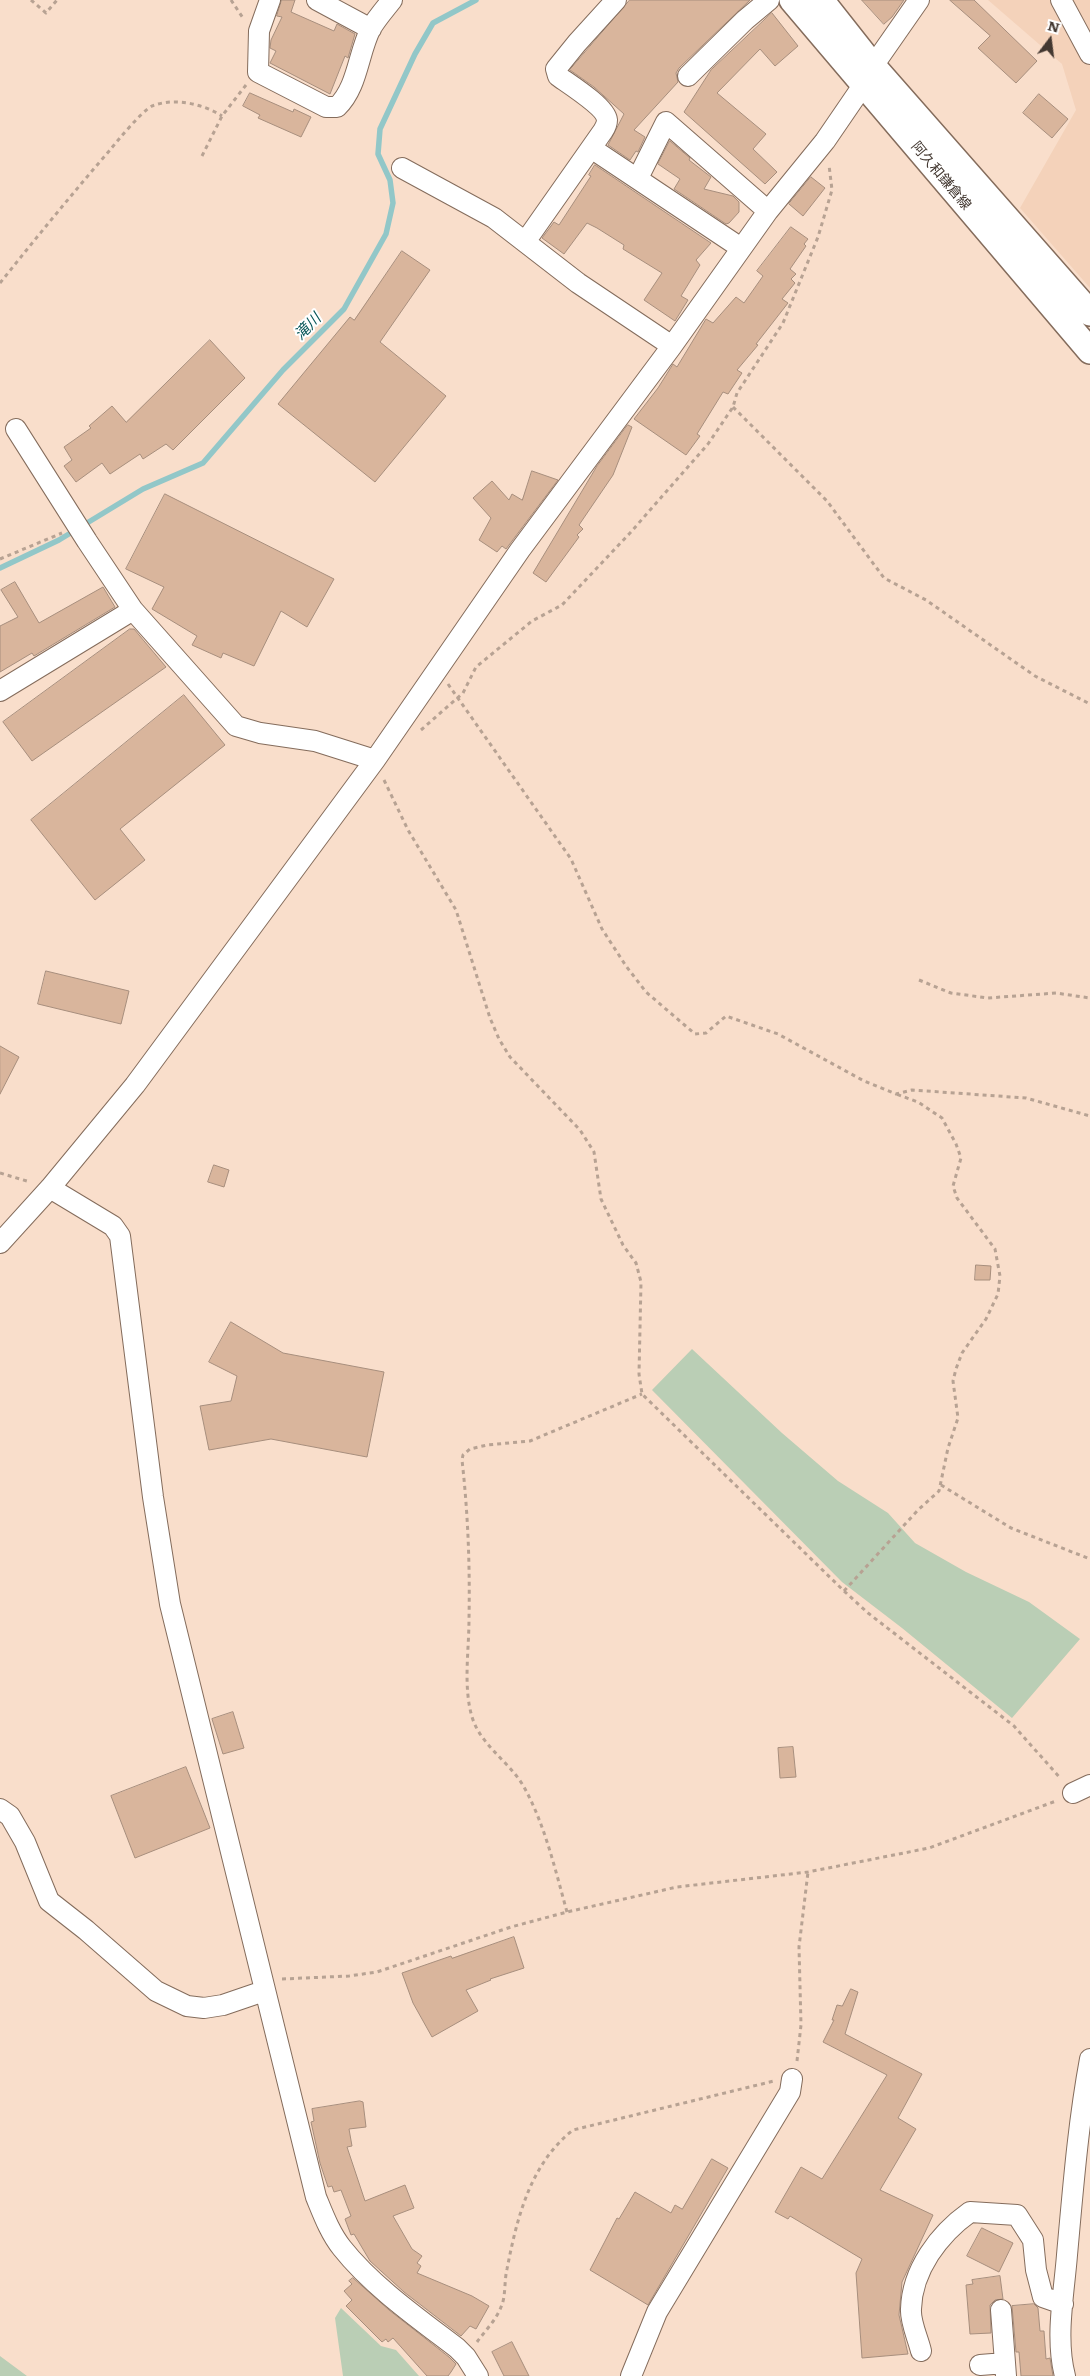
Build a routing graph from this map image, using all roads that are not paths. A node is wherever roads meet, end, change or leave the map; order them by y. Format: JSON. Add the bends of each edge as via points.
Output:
{"nodes":[{"id":1,"x":270,"y":0,"type":"edge"},
{"id":2,"x":317,"y":0,"type":"edge"},
{"id":3,"x":392,"y":0,"type":"edge"},
{"id":4,"x":616,"y":0,"type":"edge"},
{"id":5,"x":769,"y":0,"type":"edge"},
{"id":6,"x":792,"y":0,"type":"edge"},
{"id":7,"x":821,"y":0,"type":"edge"},
{"id":8,"x":919,"y":0,"type":"edge"},
{"id":9,"x":1061,"y":0,"type":"edge"},
{"id":10,"x":371,"y":29,"type":"junction"},
{"id":11,"x":1090,"y":54,"type":"edge"},
{"id":12,"x":868,"y":75,"type":"junction"},
{"id":13,"x":688,"y":76,"type":"dead end"},
{"id":14,"x":591,"y":148,"type":"junction"},
{"id":15,"x":402,"y":168,"type":"dead end"},
{"id":16,"x":638,"y":178,"type":"junction"},
{"id":17,"x":768,"y":211,"type":"junction"},
{"id":18,"x":525,"y":242,"type":"junction"},
{"id":19,"x":741,"y":248,"type":"junction"},
{"id":20,"x":1090,"y":313,"type":"edge"},
{"id":21,"x":672,"y":346,"type":"junction"},
{"id":22,"x":1090,"y":352,"type":"edge"},
{"id":23,"x":16,"y":429,"type":"dead end"},
{"id":24,"x":133,"y":610,"type":"junction"},
{"id":25,"x":0,"y":691,"type":"edge"},
{"id":26,"x":375,"y":760,"type":"junction"},
{"id":27,"x":50,"y":1188,"type":"junction"},
{"id":28,"x":0,"y":1243,"type":"edge"},
{"id":29,"x":0,"y":1809,"type":"edge"},
{"id":30,"x":263,"y":1987,"type":"junction"},
{"id":31,"x":1090,"y":2059,"type":"edge"},
{"id":32,"x":792,"y":2079,"type":"road end"},
{"id":33,"x":1085,"y":2116,"type":"edge"},
{"id":34,"x":1063,"y":2304,"type":"junction"},
{"id":35,"x":1001,"y":2310,"type":"dead end"},
{"id":36,"x":921,"y":2351,"type":"dead end"},
{"id":37,"x":980,"y":2365,"type":"dead end"},
{"id":38,"x":1005,"y":2370,"type":"edge"},
{"id":39,"x":478,"y":2376,"type":"edge"},
{"id":40,"x":631,"y":2376,"type":"edge"},
{"id":41,"x":1064,"y":2376,"type":"edge"}],
"edges":[{"from":1,"to":10,"type":"street","via":[[259,31],[258,72],[326,107],[337,107],[343,102]]},
{"from":2,"to":10,"type":"street"},
{"from":3,"to":10,"type":"street"},
{"from":4,"to":14,"type":"street","via":[[556,69],[558,76],[605,114],[607,122]]},
{"from":5,"to":13,"type":"street"},
{"from":6,"to":12,"type":"main road","name":"阿久和鎌倉線"},
{"from":7,"to":12,"type":"main road","name":"阿久和鎌倉線"},
{"from":8,"to":12,"type":"street"},
{"from":9,"to":11,"type":"street"},
{"from":12,"to":17,"type":"street","via":[[825,141]]},
{"from":12,"to":20,"type":"main road","name":"阿久和鎌倉線"},
{"from":12,"to":22,"type":"main road","name":"阿久和鎌倉線"},
{"from":14,"to":16,"type":"street"},
{"from":14,"to":18,"type":"street"},
{"from":15,"to":18,"type":"street","via":[[494,218]]},
{"from":16,"to":17,"type":"street","via":[[666,122]]},
{"from":16,"to":19,"type":"street"},
{"from":17,"to":19,"type":"street"},
{"from":18,"to":21,"type":"street","via":[[578,283]]},
{"from":19,"to":21,"type":"street"},
{"from":21,"to":26,"type":"street","via":[[520,550]]},
{"from":23,"to":24,"type":"street"},
{"from":24,"to":25,"type":"street"},
{"from":24,"to":26,"type":"street","via":[[236,726],[314,741]]},
{"from":26,"to":27,"type":"street","via":[[135,1085]]},
{"from":27,"to":28,"type":"street"},
{"from":27,"to":30,"type":"street","via":[[113,1226],[120,1236],[170,1604]]},
{"from":29,"to":30,"type":"street","via":[[10,1816],[25,1842],[48,1901],[156,1990],[186,2006],[204,2008],[223,2005]]},
{"from":30,"to":39,"type":"street","via":[[307,2167],[330,2228],[355,2263],[466,2357]]},
{"from":31,"to":33,"type":"street"},
{"from":32,"to":40,"type":"street","via":[[790,2092],[658,2312]]},
{"from":33,"to":34,"type":"street"},
{"from":34,"to":36,"type":"street","via":[[1043,2297],[1033,2240],[1017,2216],[970,2212],[954,2223],[930,2252],[914,2288],[911,2311]]},
{"from":34,"to":41,"type":"street"},
{"from":35,"to":38,"type":"street"},
{"from":37,"to":38,"type":"street"}]}
